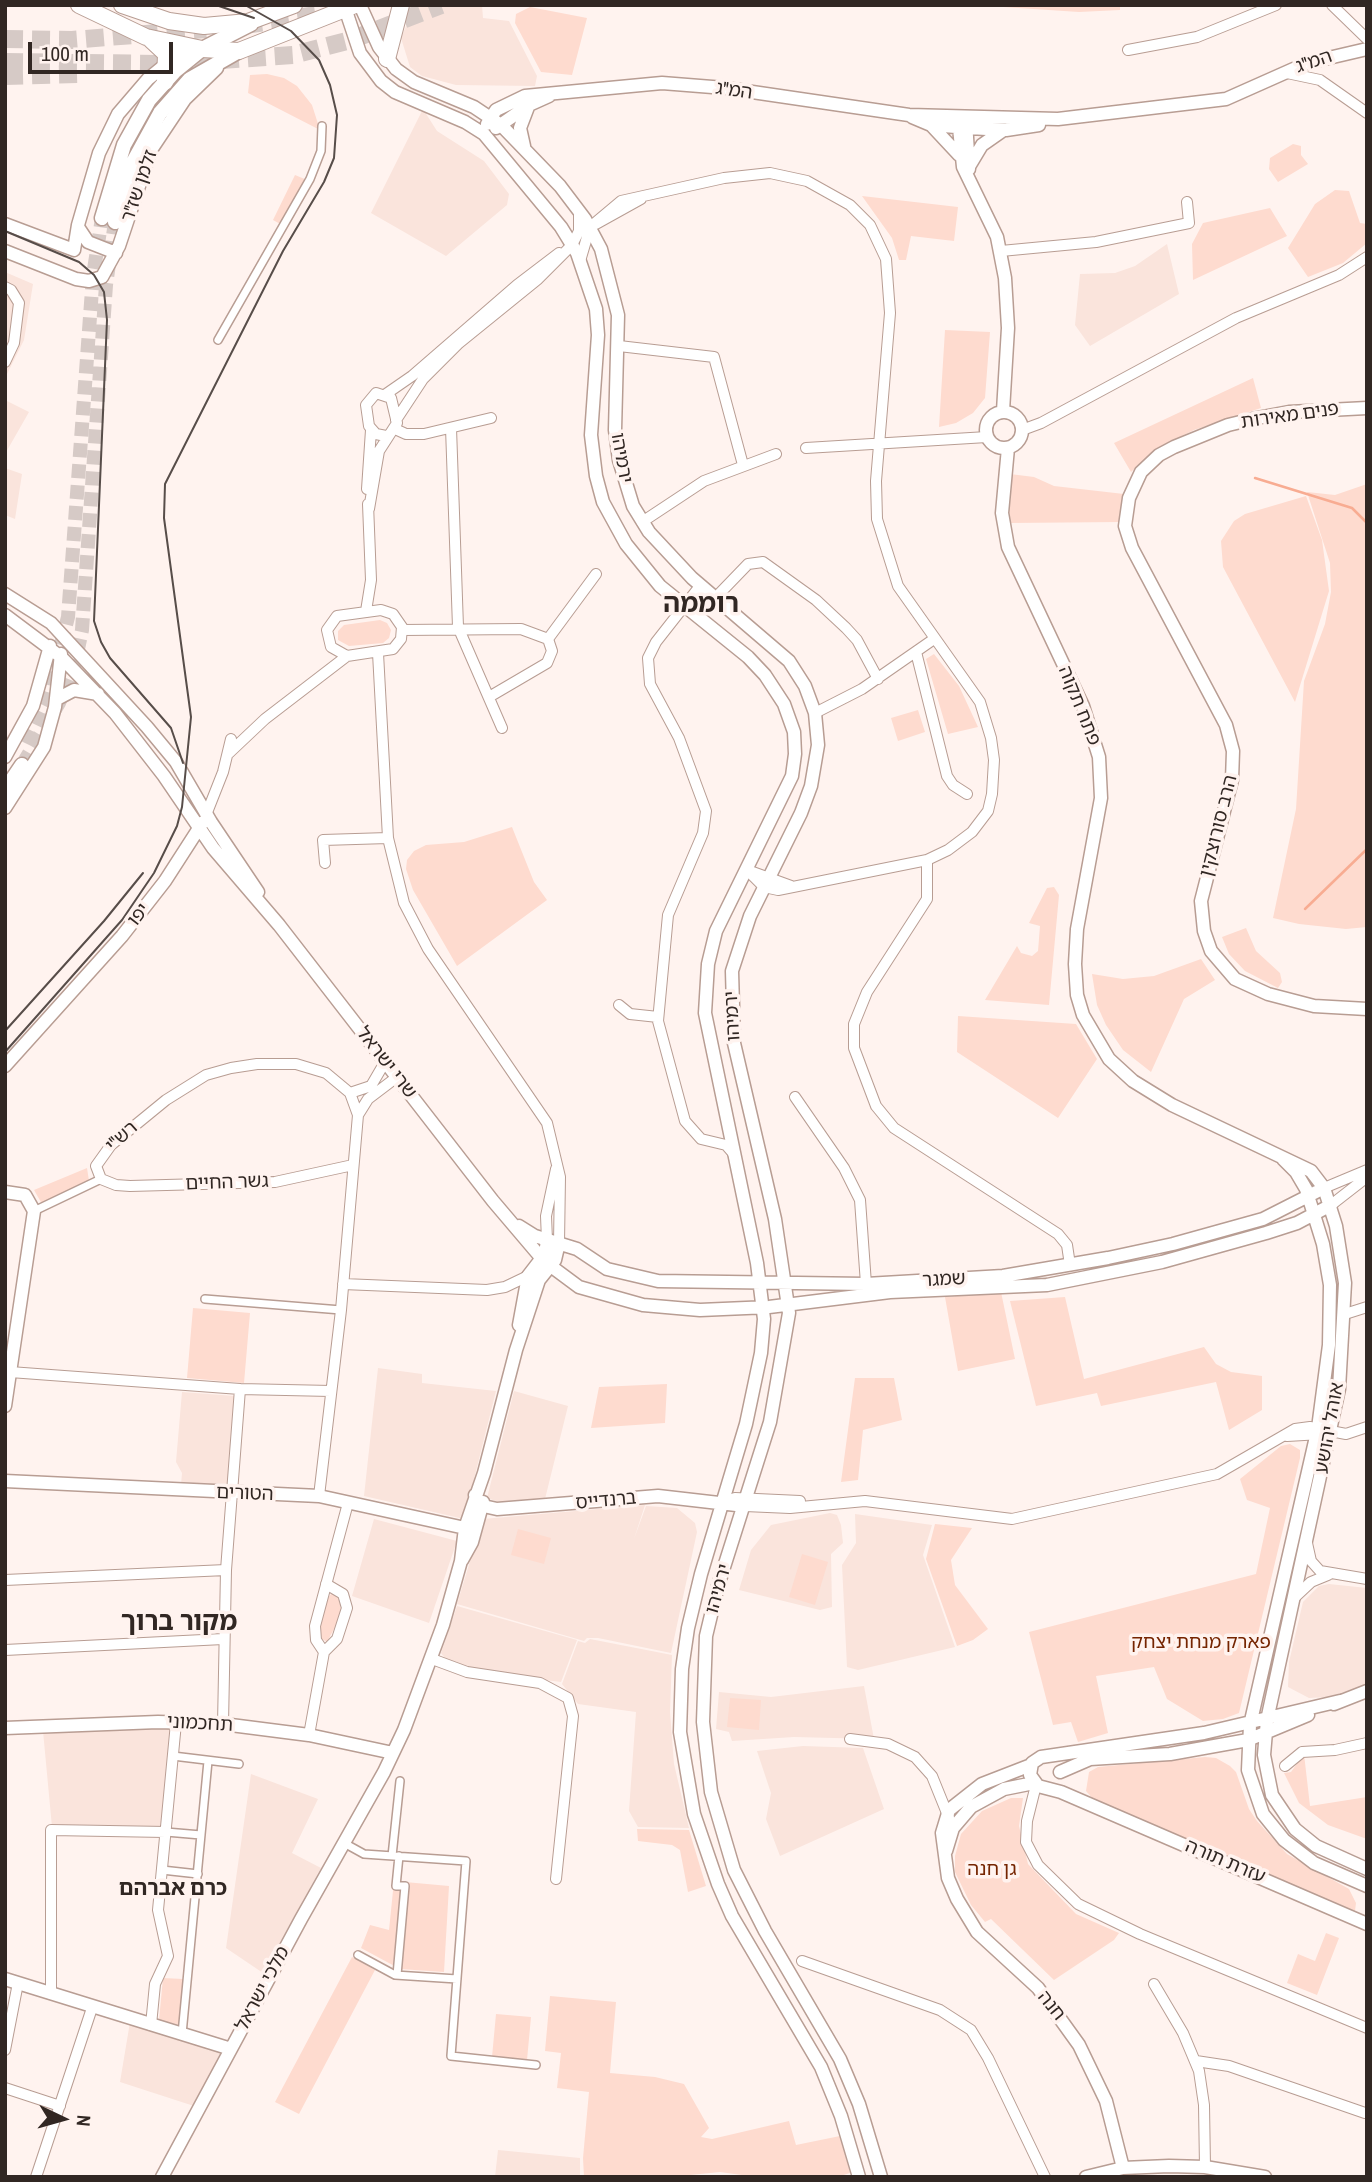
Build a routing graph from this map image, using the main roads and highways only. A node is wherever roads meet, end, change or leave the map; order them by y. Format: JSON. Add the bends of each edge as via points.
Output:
{"nodes":[{"id":1,"x":79,"y":5,"type":"edge"},
{"id":2,"x":122,"y":5,"type":"edge"},
{"id":3,"x":294,"y":5,"type":"edge"},
{"id":4,"x":401,"y":5,"type":"edge"},
{"id":5,"x":351,"y":6,"type":"edge"},
{"id":6,"x":275,"y":14,"type":"junction"},
{"id":7,"x":238,"y":30,"type":"joint"},
{"id":8,"x":146,"y":37,"type":"junction"},
{"id":9,"x":195,"y":48,"type":"junction"},
{"id":10,"x":239,"y":51,"type":"junction"},
{"id":11,"x":387,"y":59,"type":"road end"},
{"id":12,"x":164,"y":82,"type":"junction"},
{"id":13,"x":14,"y":761,"type":"edge"},
{"id":14,"x":5,"y":775,"type":"edge"},
{"id":15,"x":5,"y":790,"type":"edge"}],
"edges":[{"from":1,"to":8,"type":"main road"},
{"from":2,"to":6,"type":"main road","via":[[169,21],[204,26]]},
{"from":3,"to":6,"type":"main road"},
{"from":4,"to":11,"type":"main road"},
{"from":5,"to":10,"type":"main road"},
{"from":6,"to":7,"type":"main road"},
{"from":7,"to":9,"type":"main road"},
{"from":8,"to":9,"type":"main road"},
{"from":8,"to":12,"type":"main road","via":[[164,51]]},
{"from":9,"to":10,"type":"main road"},
{"from":9,"to":12,"type":"main road","name":"זלמן שז\"ר"},
{"from":10,"to":12,"type":"main road","name":"זלמן שז\"ר","via":[[190,79],[160,113],[109,220],[124,145],[143,108]]},
{"from":13,"to":14,"type":"main road"},
{"from":13,"to":15,"type":"main road"}]}
